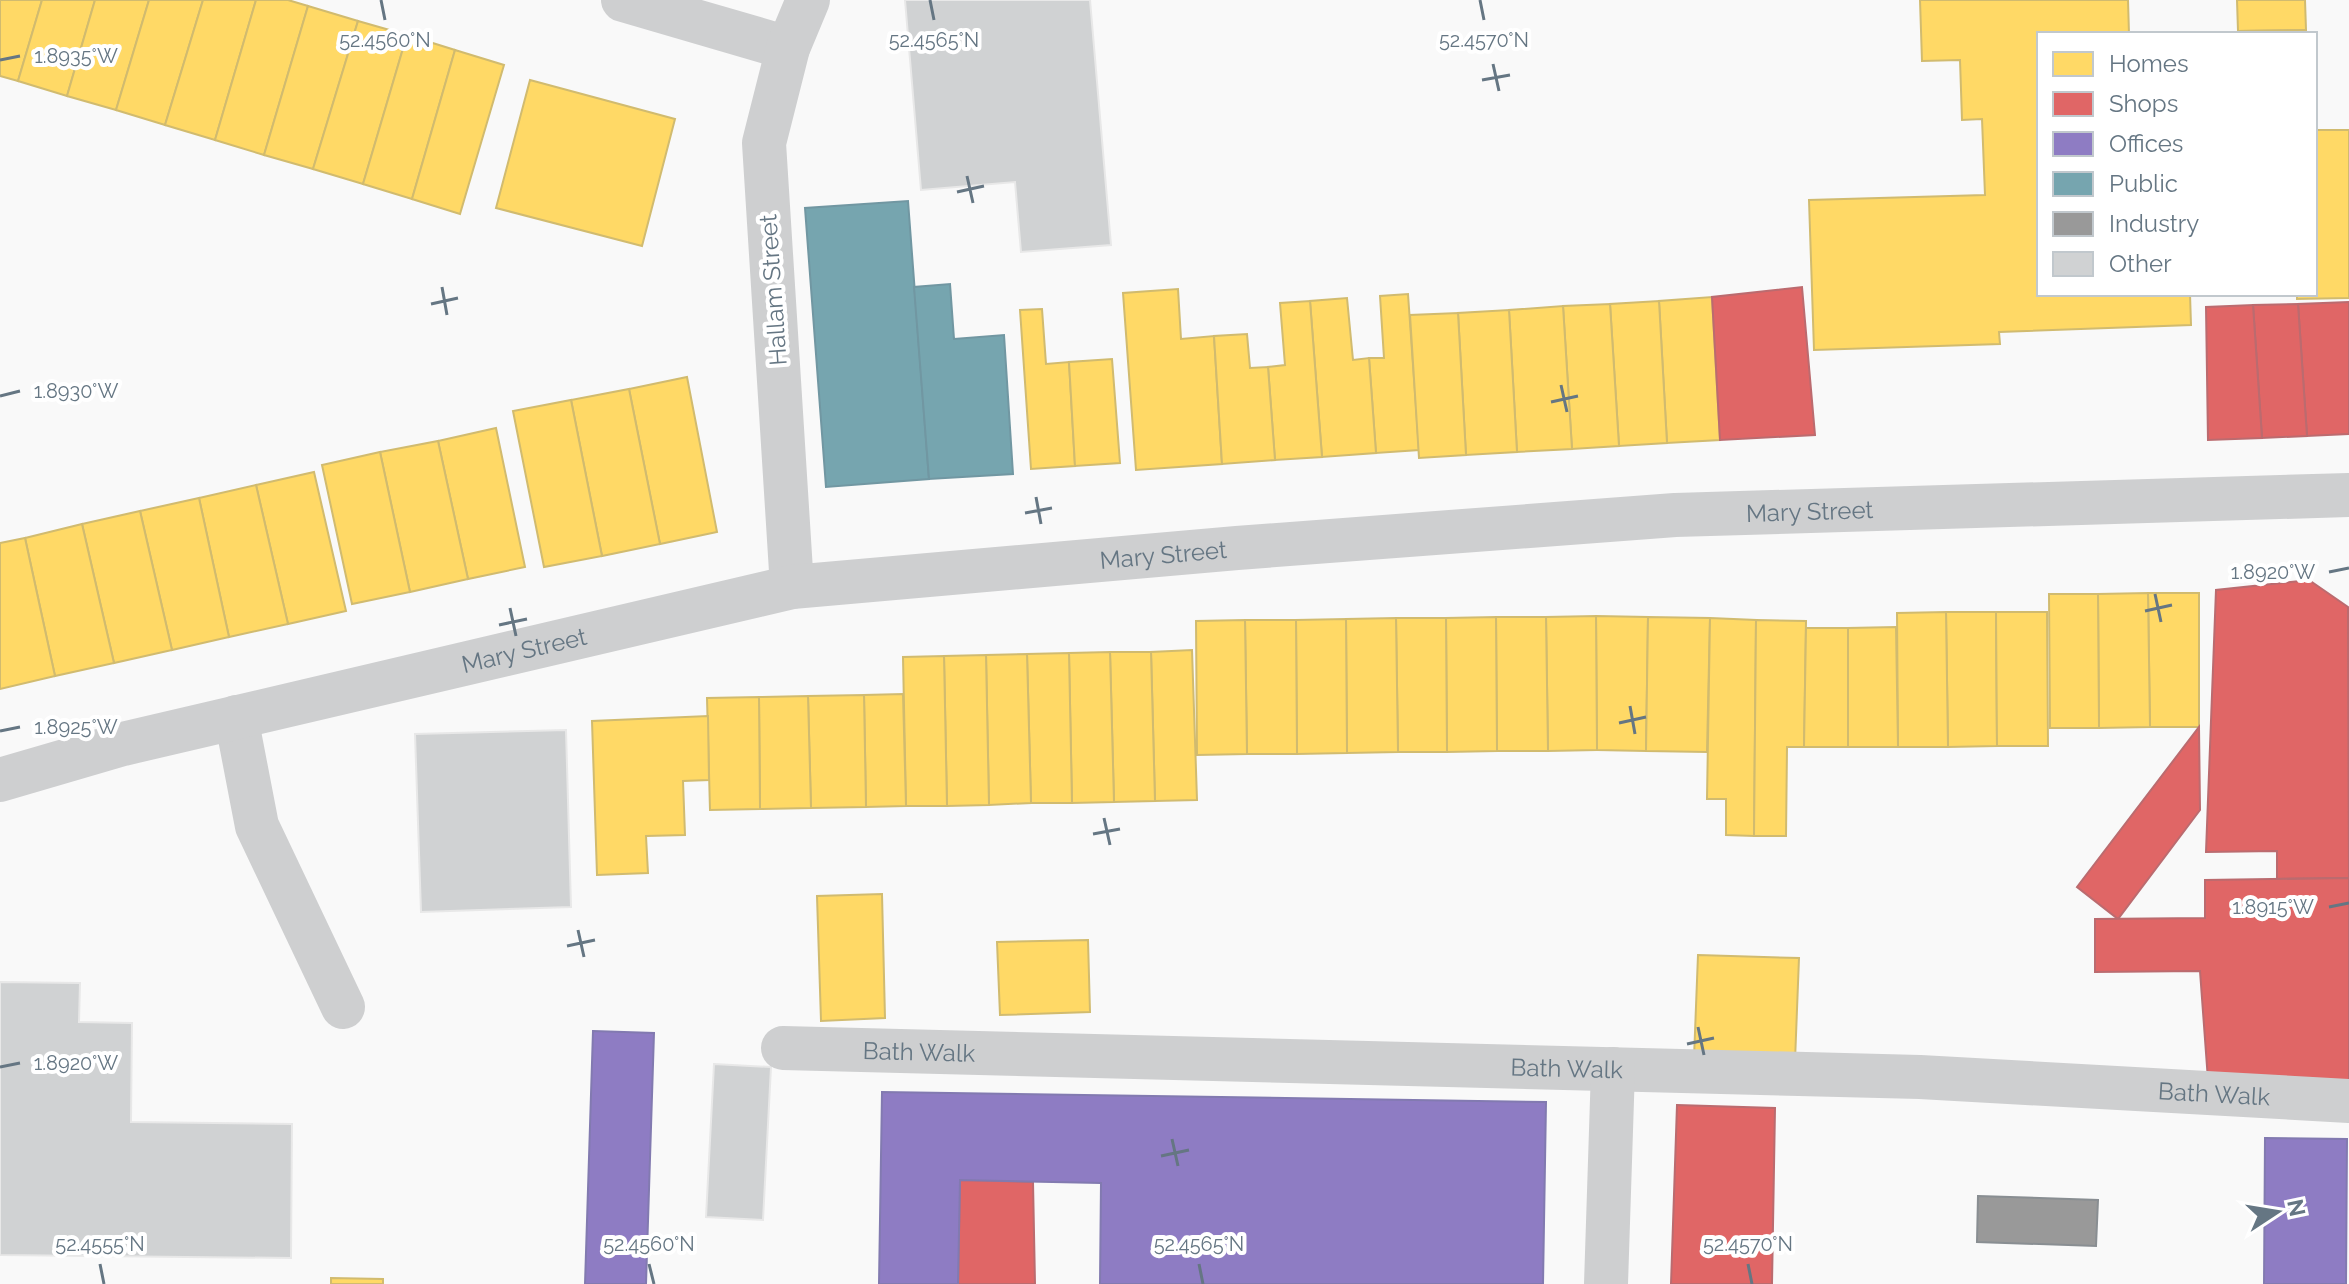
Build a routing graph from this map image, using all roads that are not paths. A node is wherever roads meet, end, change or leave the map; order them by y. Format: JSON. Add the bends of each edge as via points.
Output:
{"nodes":[{"id":1,"x":623,"y":0,"type":"edge"},
{"id":2,"x":808,"y":0,"type":"edge"},
{"id":3,"x":788,"y":48,"type":"junction"},
{"id":4,"x":2349,"y":495,"type":"edge"},
{"id":5,"x":792,"y":587,"type":"junction"},
{"id":6,"x":236,"y":717,"type":"junction"},
{"id":7,"x":0,"y":780,"type":"edge"},
{"id":8,"x":343,"y":1007,"type":"dead end"},
{"id":9,"x":783,"y":1048,"type":"dead end"},
{"id":10,"x":1613,"y":1069,"type":"junction"},
{"id":11,"x":2349,"y":1101,"type":"edge"},
{"id":12,"x":1606,"y":1284,"type":"edge"}],
"edges":[{"from":1,"to":3,"type":"street"},
{"from":2,"to":3,"type":"street","name":"Hallam Street"},
{"from":3,"to":5,"type":"street","name":"Hallam Street","via":[[764,143]]},
{"from":4,"to":5,"type":"street","name":"Mary Street","via":[[1675,515]]},
{"from":5,"to":6,"type":"street","name":"Mary Street"},
{"from":6,"to":7,"type":"street","name":"Mary Street"},
{"from":6,"to":8,"type":"street","via":[[257,826]]},
{"from":9,"to":10,"type":"street","name":"Bath Walk"},
{"from":10,"to":11,"type":"street","name":"Bath Walk","via":[[1920,1077]]},
{"from":10,"to":12,"type":"street"}]}
